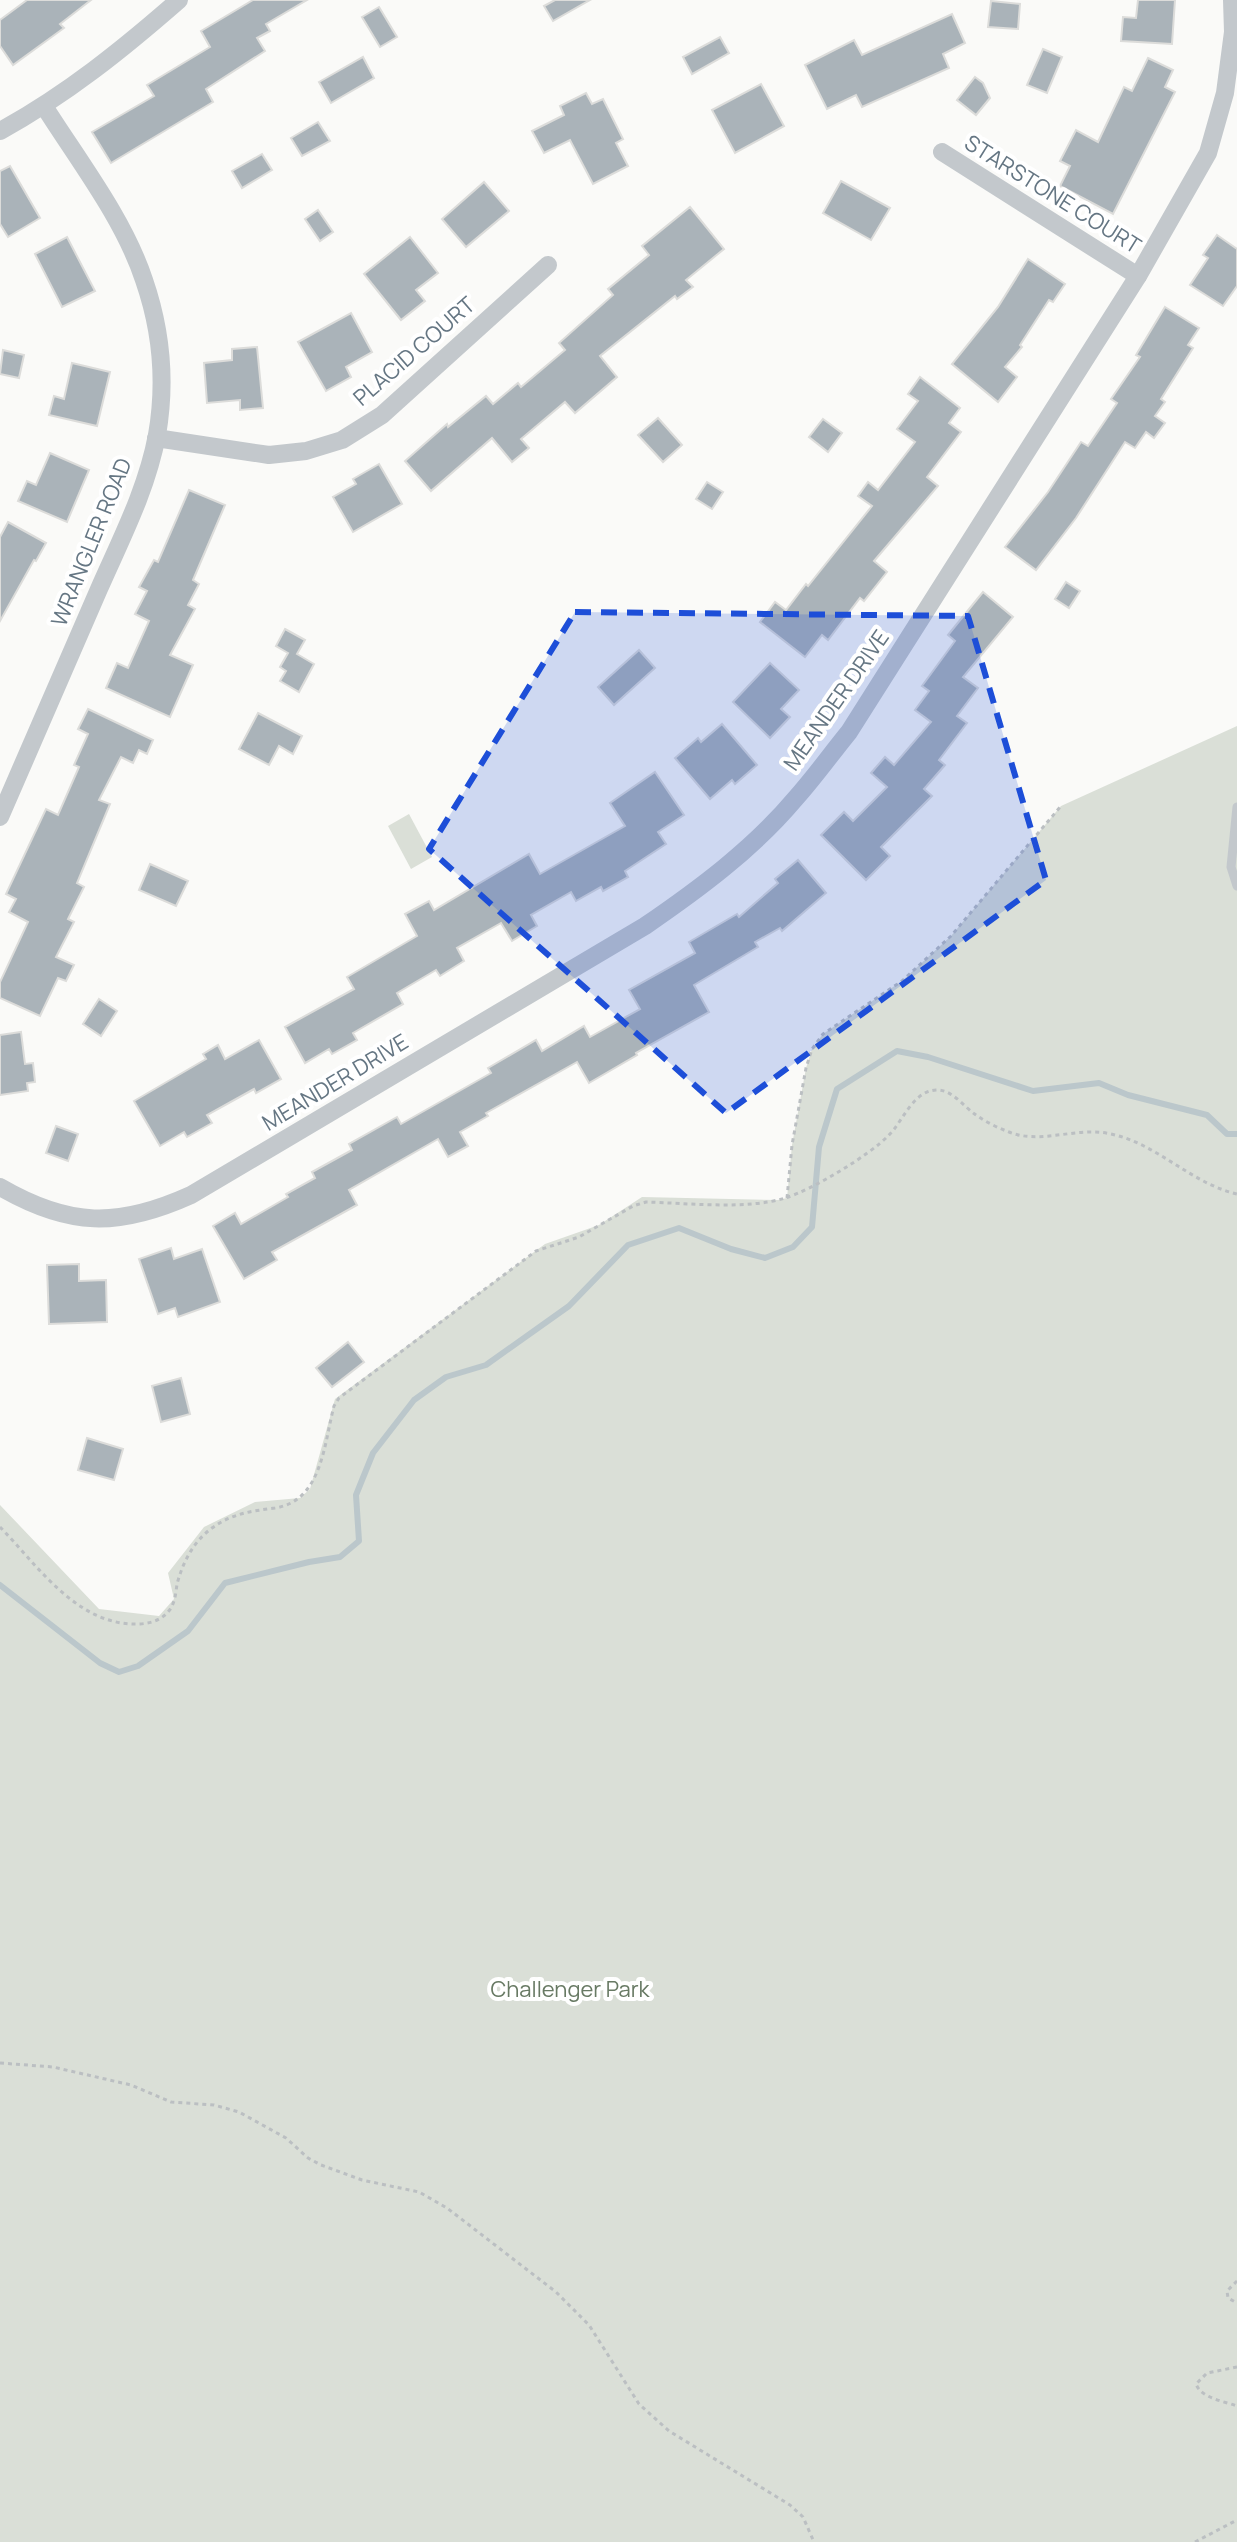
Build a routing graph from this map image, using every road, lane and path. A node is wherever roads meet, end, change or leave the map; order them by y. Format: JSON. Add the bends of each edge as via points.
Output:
{"nodes":[{"id":1,"x":179,"y":0,"type":"edge"},
{"id":2,"x":1232,"y":0,"type":"edge"},
{"id":3,"x":1235,"y":33,"type":"edge"},
{"id":4,"x":44,"y":106,"type":"junction"},
{"id":5,"x":0,"y":131,"type":"edge"},
{"id":6,"x":942,"y":152,"type":"dead end"},
{"id":7,"x":548,"y":265,"type":"dead end"},
{"id":8,"x":1138,"y":276,"type":"junction"},
{"id":9,"x":156,"y":438,"type":"junction"},
{"id":10,"x":1061,"y":806,"type":"dead end"},
{"id":11,"x":1237,"y":807,"type":"edge"},
{"id":12,"x":0,"y":817,"type":"edge"},
{"id":13,"x":1237,"y":886,"type":"edge"},
{"id":14,"x":0,"y":1187,"type":"edge"},
{"id":15,"x":1237,"y":1194,"type":"edge"},
{"id":16,"x":787,"y":1198,"type":"junction"},
{"id":17,"x":0,"y":1527,"type":"edge"},
{"id":18,"x":0,"y":2063,"type":"edge"},
{"id":19,"x":1237,"y":2281,"type":"edge"},
{"id":20,"x":1237,"y":2303,"type":"edge"},
{"id":21,"x":1237,"y":2367,"type":"edge"},
{"id":22,"x":1237,"y":2406,"type":"edge"},
{"id":23,"x":1237,"y":2520,"type":"edge"},
{"id":24,"x":814,"y":2542,"type":"edge"},
{"id":25,"x":1195,"y":2542,"type":"edge"}],
"edges":[{"from":1,"to":4,"type":"street","via":[[117,54]]},
{"from":2,"to":3,"type":"street","name":"MEANDER DRIVE"},
{"from":3,"to":8,"type":"street","name":"MEANDER DRIVE","via":[[1208,153]]},
{"from":4,"to":5,"type":"street"},
{"from":4,"to":9,"type":"street","name":"WRANGLER ROAD","via":[[120,227],[144,277],[161,359]]},
{"from":6,"to":8,"type":"street","name":"STARSTONE COURT"},
{"from":7,"to":9,"type":"street","name":"PLACID COURT","via":[[382,415],[342,440],[269,455]]},
{"from":8,"to":14,"type":"street","name":"MEANDER DRIVE","via":[[849,732],[794,801],[691,894],[645,926],[162,1208],[111,1219],[62,1214],[30,1205]]},
{"from":9,"to":12,"type":"street","name":"WRANGLER ROAD","via":[[138,499]]},
{"from":10,"to":16,"type":"path","via":[[951,936],[902,981],[823,1034],[812,1049]]},
{"from":11,"to":13,"type":"lane","via":[[1231,867]]},
{"from":15,"to":16,"type":"path","via":[[1209,1185],[1137,1142],[1110,1133],[1026,1137],[977,1116],[943,1090],[934,1090],[918,1098],[873,1149]]},
{"from":16,"to":17,"type":"path","via":[[763,1204],[646,1202],[579,1237],[536,1251],[339,1398],[310,1489],[289,1505],[250,1510],[226,1520],[198,1540],[172,1606],[160,1620],[119,1624],[88,1614]]},
{"from":18,"to":24,"type":"path","via":[[53,2067],[131,2085],[171,2102],[239,2112],[321,2165],[419,2192],[447,2208],[540,2278],[589,2325],[623,2382],[653,2418],[790,2505],[803,2517]]},
{"from":19,"to":20,"type":"path","via":[[1227,2291]]},
{"from":21,"to":22,"type":"path","via":[[1207,2373],[1196,2384],[1204,2394]]},
{"from":23,"to":25,"type":"path"}]}
